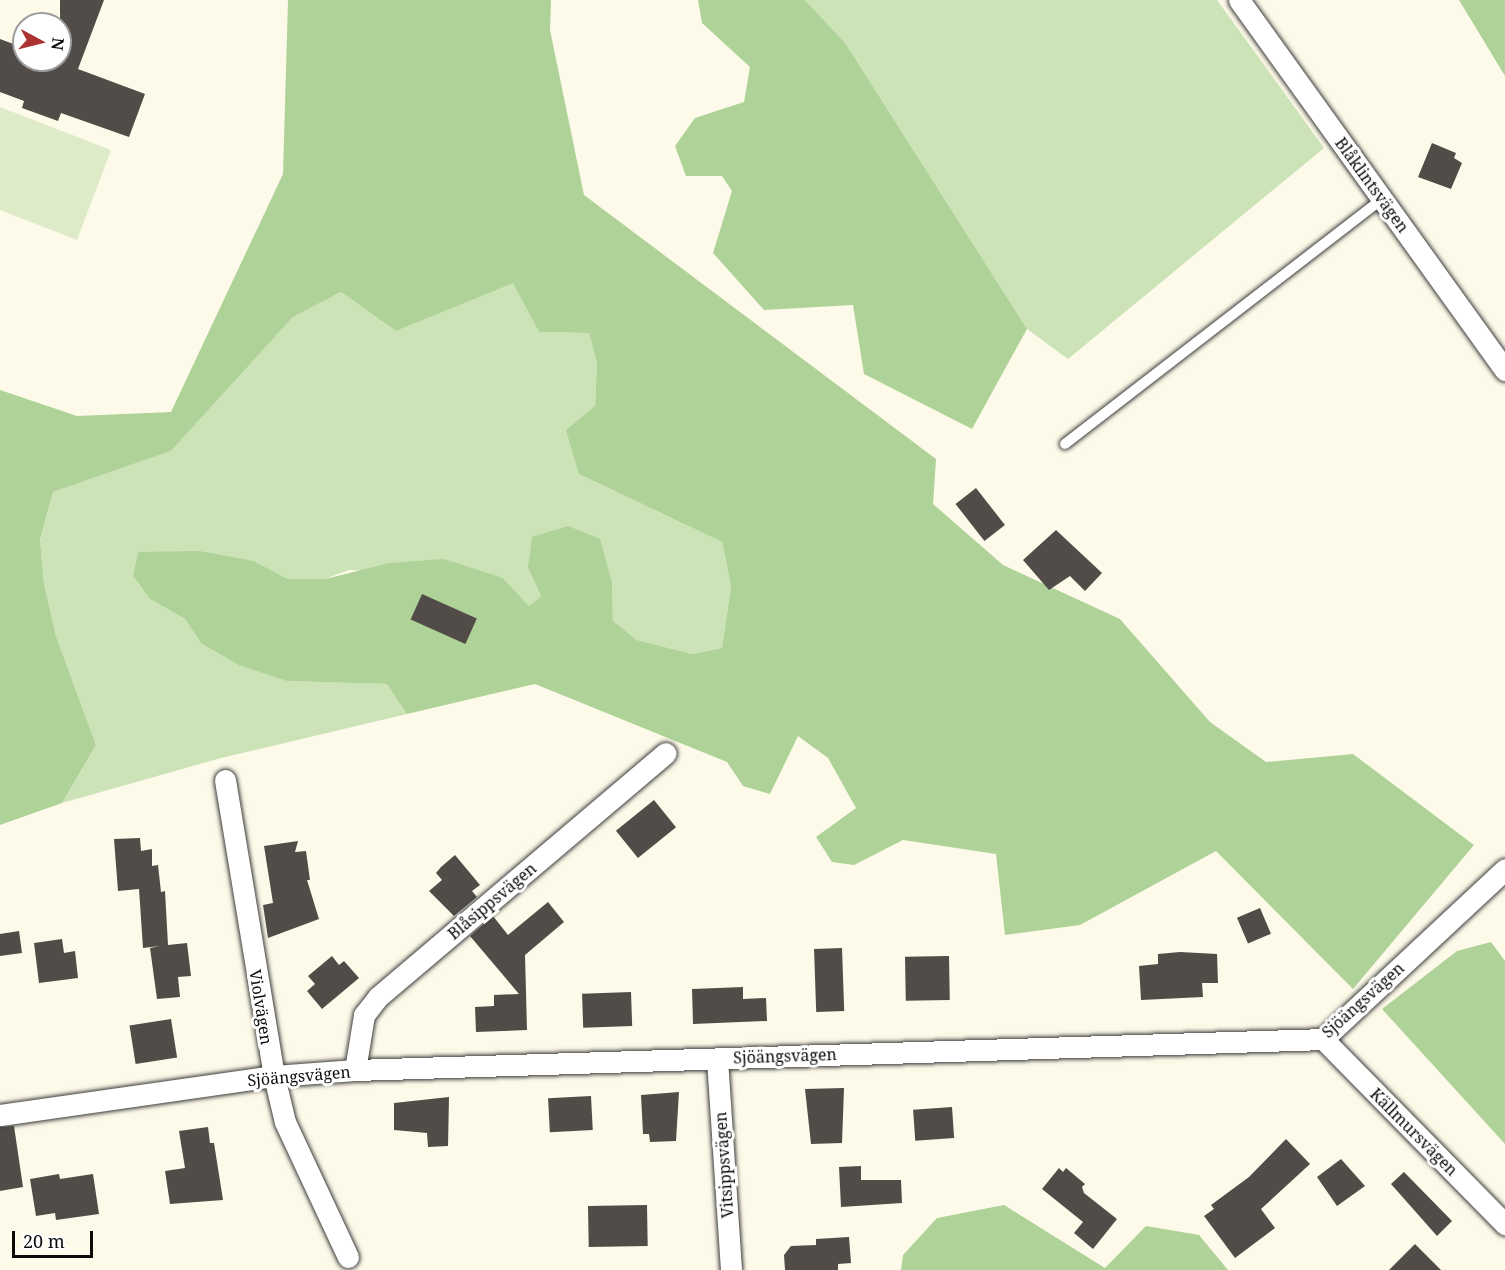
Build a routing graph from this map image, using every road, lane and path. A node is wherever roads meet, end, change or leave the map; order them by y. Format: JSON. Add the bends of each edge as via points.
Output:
{"nodes":[{"id":1,"x":1239,"y":0,"type":"edge"},
{"id":2,"x":1382,"y":199,"type":"junction"},
{"id":3,"x":1505,"y":370,"type":"edge"},
{"id":4,"x":1065,"y":444,"type":"dead end"},
{"id":5,"x":666,"y":753,"type":"dead end"},
{"id":6,"x":225,"y":780,"type":"dead end"},
{"id":7,"x":1505,"y":869,"type":"edge"},
{"id":8,"x":1323,"y":1039,"type":"junction"},
{"id":9,"x":717,"y":1059,"type":"junction"},
{"id":10,"x":355,"y":1070,"type":"junction"},
{"id":11,"x":273,"y":1076,"type":"junction"},
{"id":12,"x":0,"y":1115,"type":"edge"},
{"id":13,"x":1505,"y":1224,"type":"edge"},
{"id":14,"x":348,"y":1257,"type":"dead end"},
{"id":15,"x":731,"y":1270,"type":"edge"}],
"edges":[{"from":1,"to":2,"type":"street","name":"Blåklintsvägen"},
{"from":2,"to":3,"type":"street","name":"Blåklintsvägen"},
{"from":2,"to":4,"type":"lane"},
{"from":5,"to":10,"type":"street","name":"Blåsippsvägen","via":[[378,997],[364,1015]]},
{"from":6,"to":11,"type":"street","name":"Violvägen"},
{"from":7,"to":8,"type":"street","name":"Sjöängsvägen"},
{"from":8,"to":9,"type":"street","name":"Sjöängsvägen"},
{"from":8,"to":13,"type":"street","name":"Källmursvägen"},
{"from":9,"to":10,"type":"street","name":"Sjöängsvägen"},
{"from":9,"to":15,"type":"street","name":"Vitsippsvägen"},
{"from":10,"to":11,"type":"street","name":"Sjöängsvägen"},
{"from":11,"to":12,"type":"street","name":"Sjöängsvägen"},
{"from":11,"to":14,"type":"street","name":"Violvägen","via":[[285,1122]]}]}
